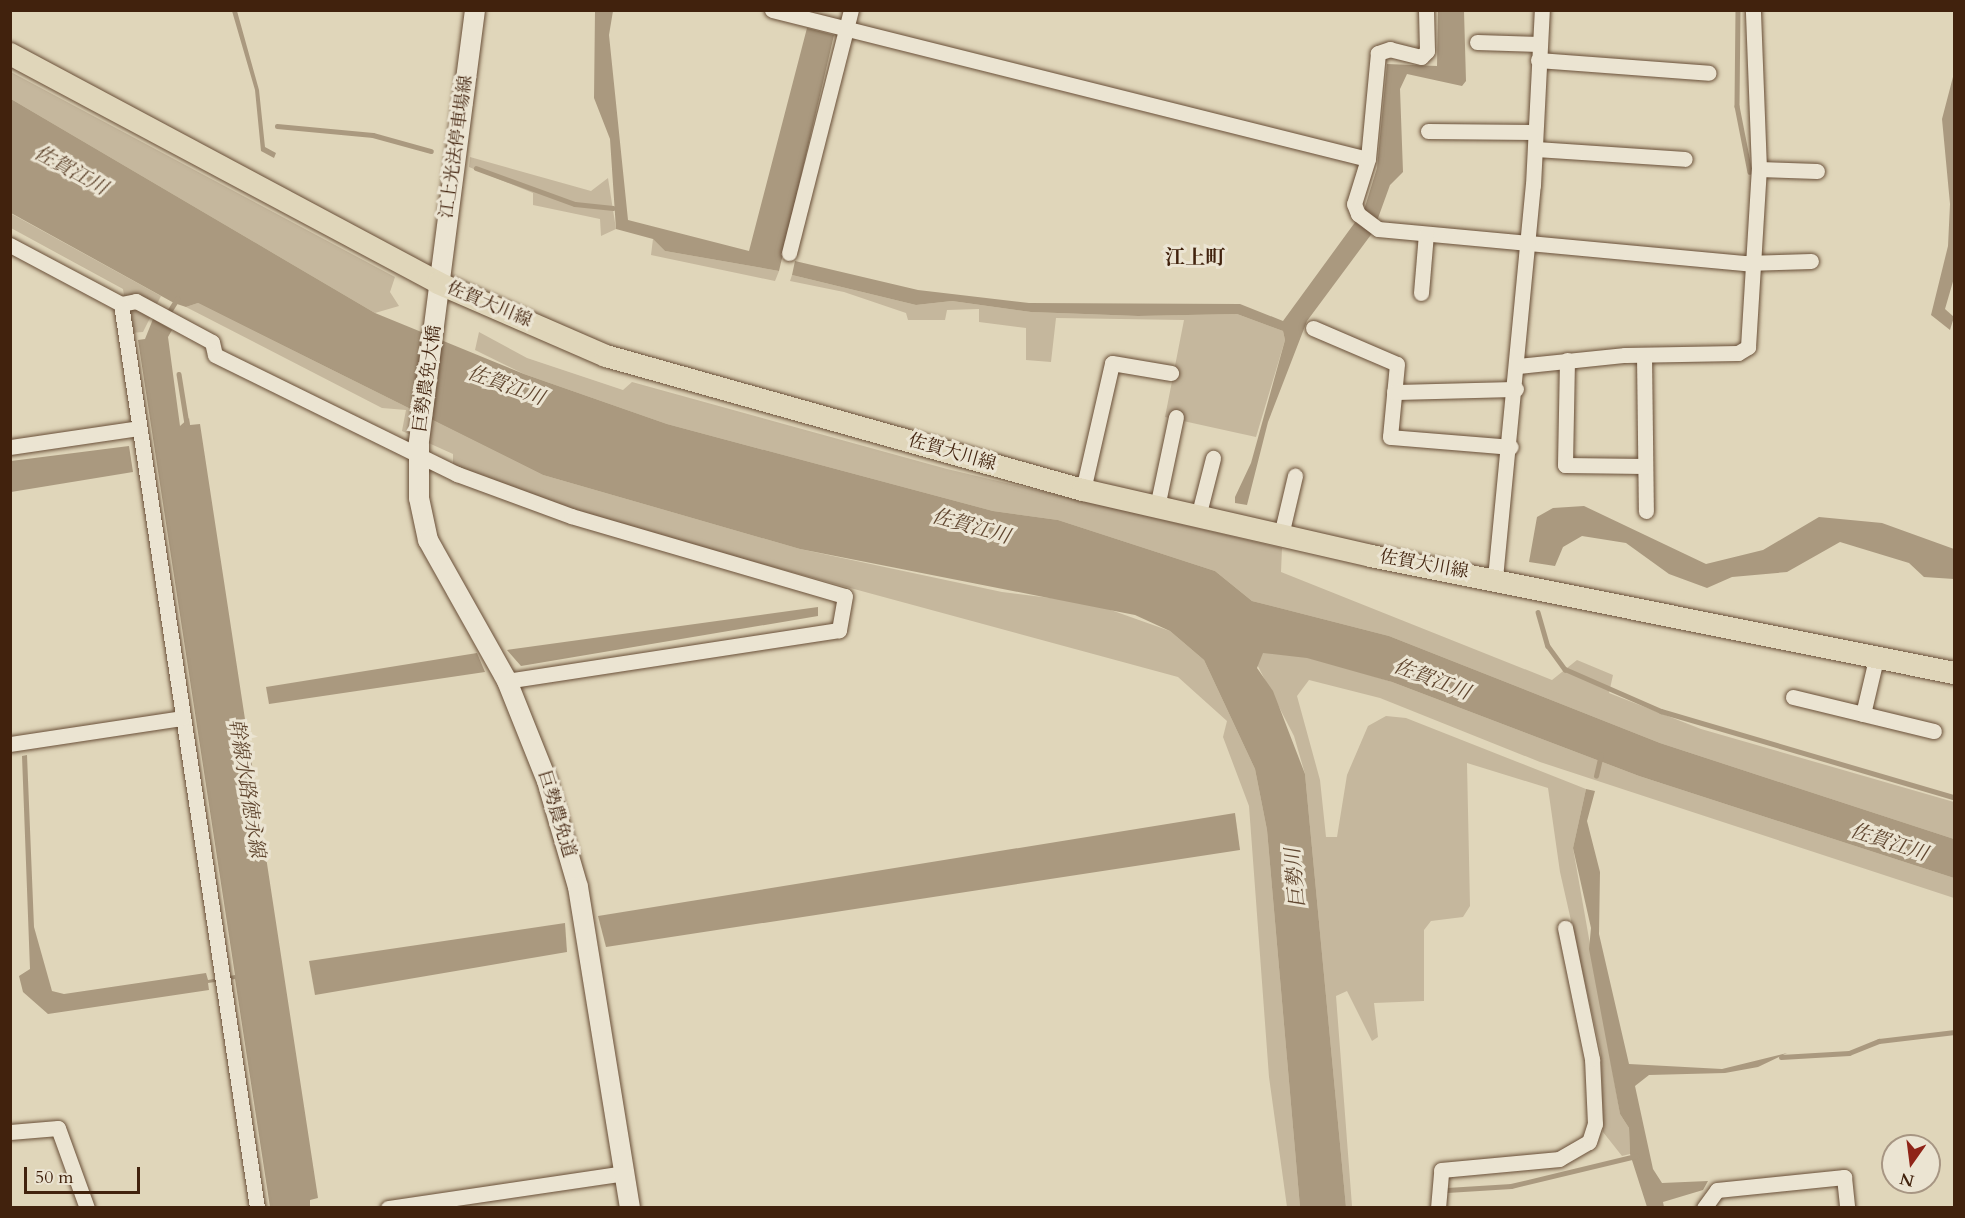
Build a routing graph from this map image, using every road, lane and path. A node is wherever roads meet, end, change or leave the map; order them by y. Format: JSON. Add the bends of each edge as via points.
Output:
{"nodes":[{"id":1,"x":475,"y":10,"type":"edge"},
{"id":2,"x":772,"y":10,"type":"edge"},
{"id":3,"x":851,"y":10,"type":"edge"},
{"id":4,"x":1426,"y":10,"type":"edge"},
{"id":5,"x":1542,"y":10,"type":"edge"},
{"id":6,"x":1753,"y":10,"type":"edge"},
{"id":7,"x":846,"y":29,"type":"junction"},
{"id":8,"x":1477,"y":42,"type":"dead end"},
{"id":9,"x":1539,"y":52,"type":"junction"},
{"id":10,"x":10,"y":54,"type":"edge"},
{"id":11,"x":1709,"y":73,"type":"dead end"},
{"id":12,"x":1428,"y":131,"type":"dead end"},
{"id":13,"x":1534,"y":132,"type":"junction"},
{"id":14,"x":1536,"y":149,"type":"junction"},
{"id":15,"x":1368,"y":159,"type":"junction"},
{"id":16,"x":1685,"y":159,"type":"dead end"},
{"id":17,"x":1759,"y":169,"type":"junction"},
{"id":18,"x":1817,"y":171,"type":"dead end"},
{"id":19,"x":1426,"y":234,"type":"junction"},
{"id":20,"x":1526,"y":242,"type":"junction"},
{"id":21,"x":10,"y":245,"type":"edge"},
{"id":22,"x":789,"y":253,"type":"dead end"},
{"id":23,"x":1754,"y":261,"type":"junction"},
{"id":24,"x":1811,"y":261,"type":"dead end"},
{"id":25,"x":438,"y":283,"type":"junction"},
{"id":26,"x":1421,"y":293,"type":"dead end"},
{"id":27,"x":121,"y":304,"type":"junction"},
{"id":28,"x":437,"y":314,"type":"joint"},
{"id":29,"x":1313,"y":328,"type":"dead end"},
{"id":30,"x":1644,"y":354,"type":"junction"},
{"id":31,"x":1567,"y":360,"type":"junction"},
{"id":32,"x":1518,"y":366,"type":"junction"},
{"id":33,"x":1171,"y":373,"type":"dead end"},
{"id":34,"x":1516,"y":389,"type":"junction"},
{"id":35,"x":1394,"y":392,"type":"junction"},
{"id":36,"x":1176,"y":417,"type":"dead end"},
{"id":37,"x":138,"y":428,"type":"junction"},
{"id":38,"x":10,"y":447,"type":"edge"},
{"id":39,"x":1510,"y":447,"type":"junction"},
{"id":40,"x":420,"y":450,"type":"junction"},
{"id":41,"x":1213,"y":458,"type":"dead end"},
{"id":42,"x":1645,"y":466,"type":"junction"},
{"id":43,"x":1296,"y":476,"type":"dead end"},
{"id":44,"x":1083,"y":490,"type":"junction"},
{"id":45,"x":1157,"y":507,"type":"junction"},
{"id":46,"x":1646,"y":511,"type":"dead end"},
{"id":47,"x":1198,"y":517,"type":"junction"},
{"id":48,"x":1281,"y":535,"type":"junction"},
{"id":49,"x":1495,"y":578,"type":"junction"},
{"id":50,"x":1877,"y":655,"type":"junction"},
{"id":51,"x":1954,"y":673,"type":"edge"},
{"id":52,"x":507,"y":681,"type":"junction"},
{"id":53,"x":1792,"y":697,"type":"dead end"},
{"id":54,"x":1863,"y":714,"type":"junction"},
{"id":55,"x":182,"y":718,"type":"junction"},
{"id":56,"x":1934,"y":731,"type":"dead end"},
{"id":57,"x":10,"y":744,"type":"edge"},
{"id":58,"x":1565,"y":928,"type":"dead end"},
{"id":59,"x":10,"y":1132,"type":"edge"},
{"id":60,"x":624,"y":1173,"type":"junction"},
{"id":61,"x":87,"y":1208,"type":"edge"},
{"id":62,"x":257,"y":1208,"type":"edge"},
{"id":63,"x":388,"y":1208,"type":"edge"},
{"id":64,"x":630,"y":1208,"type":"edge"},
{"id":65,"x":1438,"y":1208,"type":"edge"},
{"id":66,"x":1704,"y":1208,"type":"edge"},
{"id":67,"x":1847,"y":1208,"type":"edge"}],
"edges":[{"from":1,"to":25,"type":"street","name":"江上光法停車場線"},
{"from":2,"to":7,"type":"street"},
{"from":3,"to":7,"type":"street"},
{"from":4,"to":15,"type":"street","via":[[1426,51],[1421,57],[1390,49],[1378,53]]},
{"from":5,"to":9,"type":"street"},
{"from":6,"to":17,"type":"street"},
{"from":7,"to":15,"type":"street"},
{"from":7,"to":22,"type":"street"},
{"from":8,"to":9,"type":"street"},
{"from":9,"to":11,"type":"street"},
{"from":9,"to":13,"type":"street"},
{"from":10,"to":25,"type":"main road","name":"佐賀大川線"},
{"from":12,"to":13,"type":"street"},
{"from":13,"to":14,"type":"street"},
{"from":14,"to":16,"type":"street"},
{"from":14,"to":20,"type":"street"},
{"from":15,"to":19,"type":"street","via":[[1354,204],[1358,214],[1378,229]]},
{"from":17,"to":18,"type":"street"},
{"from":17,"to":23,"type":"street"},
{"from":19,"to":20,"type":"street"},
{"from":19,"to":26,"type":"street"},
{"from":20,"to":23,"type":"street"},
{"from":20,"to":32,"type":"street"},
{"from":21,"to":27,"type":"street"},
{"from":23,"to":24,"type":"street"},
{"from":23,"to":30,"type":"street","via":[[1748,347],[1738,353]]},
{"from":25,"to":28,"type":"street","name":"江上光法停車場線"},
{"from":25,"to":44,"type":"main road","name":"佐賀大川線","via":[[606,356]]},
{"from":27,"to":37,"type":"street"},
{"from":27,"to":40,"type":"street","via":[[136,301],[212,342],[215,355],[369,435]]},
{"from":28,"to":40,"type":"street","name":"巨勢農免大橋"},
{"from":29,"to":35,"type":"street","via":[[1397,364]]},
{"from":30,"to":31,"type":"street"},
{"from":30,"to":42,"type":"street"},
{"from":31,"to":32,"type":"street"},
{"from":31,"to":42,"type":"street","via":[[1565,465]]},
{"from":32,"to":34,"type":"street"},
{"from":33,"to":44,"type":"street","via":[[1112,363]]},
{"from":34,"to":35,"type":"street"},
{"from":34,"to":39,"type":"street"},
{"from":35,"to":39,"type":"street","via":[[1390,437]]},
{"from":36,"to":45,"type":"street"},
{"from":37,"to":38,"type":"street"},
{"from":37,"to":55,"type":"street"},
{"from":39,"to":49,"type":"street"},
{"from":40,"to":52,"type":"street","name":"巨勢農免道","via":[[419,498],[428,540]]},
{"from":40,"to":52,"type":"street","via":[[571,516],[845,596],[839,630]]},
{"from":41,"to":47,"type":"street"},
{"from":42,"to":46,"type":"street"},
{"from":43,"to":48,"type":"street"},
{"from":44,"to":45,"type":"main road","name":"佐賀大川線"},
{"from":45,"to":47,"type":"main road","name":"佐賀大川線"},
{"from":47,"to":48,"type":"main road","name":"佐賀大川線"},
{"from":48,"to":49,"type":"main road","name":"佐賀大川線"},
{"from":49,"to":50,"type":"main road","name":"佐賀大川線"},
{"from":50,"to":51,"type":"main road","name":"佐賀大川線"},
{"from":50,"to":54,"type":"street"},
{"from":52,"to":60,"type":"street","name":"巨勢農免道","via":[[548,781],[578,887]]},
{"from":53,"to":54,"type":"street"},
{"from":54,"to":56,"type":"street"},
{"from":55,"to":57,"type":"street"},
{"from":55,"to":62,"type":"street"},
{"from":58,"to":65,"type":"street","via":[[1592,1059],[1595,1124],[1588,1142],[1559,1159],[1441,1170]]},
{"from":59,"to":61,"type":"street","via":[[58,1128]]},
{"from":60,"to":63,"type":"street"},
{"from":60,"to":64,"type":"street","name":"巨勢農免道"},
{"from":66,"to":67,"type":"street","via":[[1717,1190],[1844,1177]]}]}
